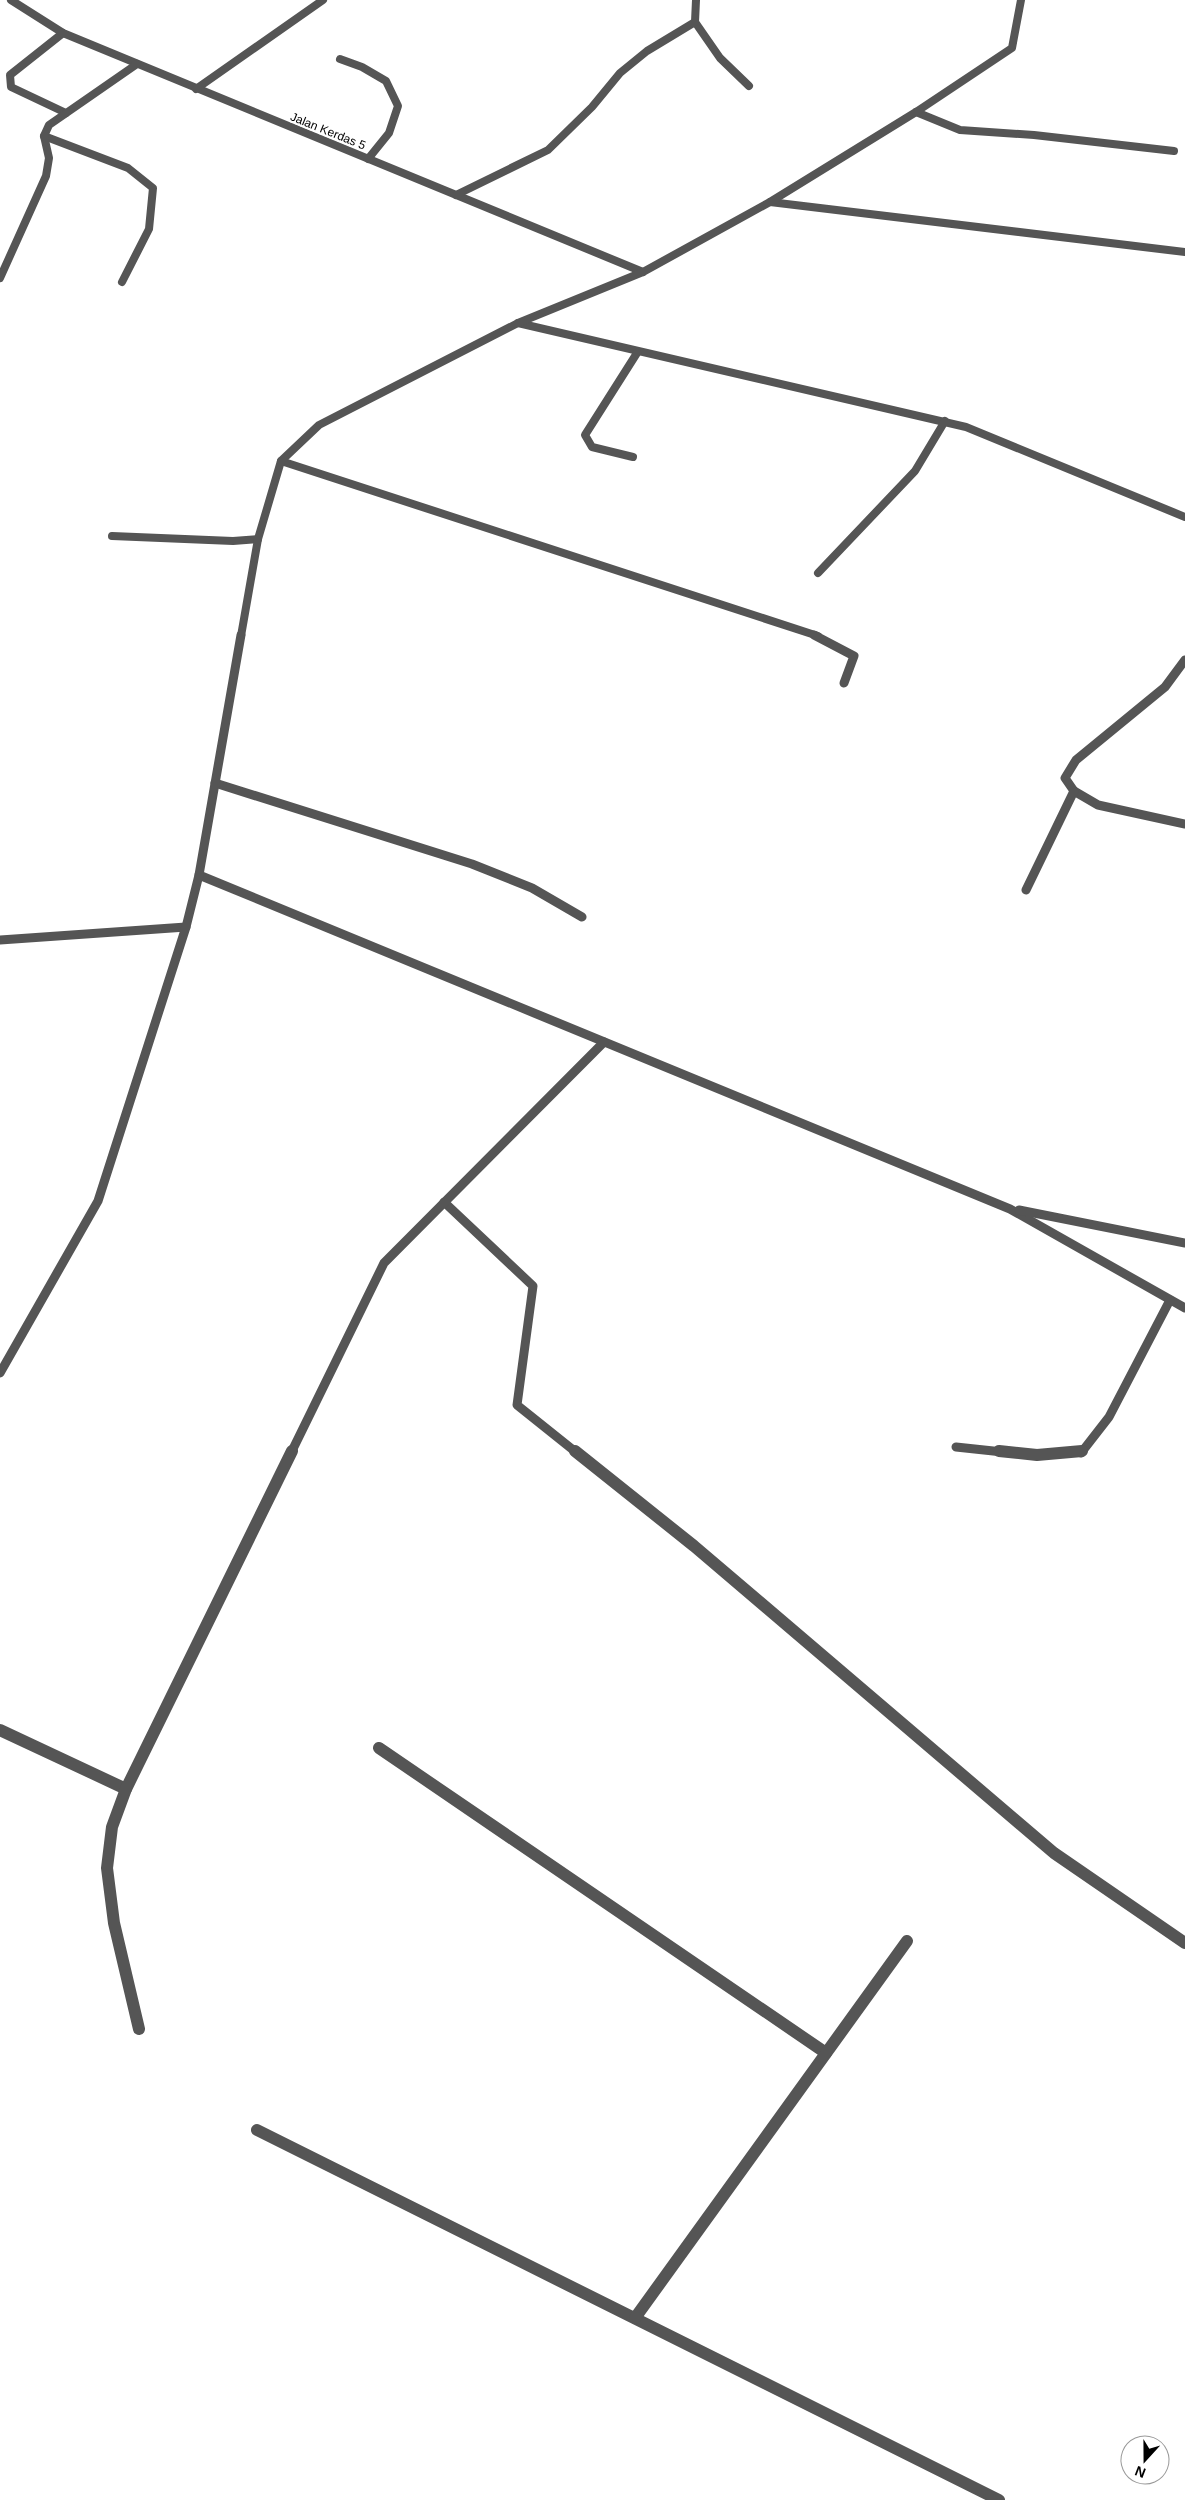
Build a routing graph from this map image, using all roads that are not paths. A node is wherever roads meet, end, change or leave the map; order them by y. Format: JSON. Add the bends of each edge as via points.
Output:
{"nodes":[{"id":1,"x":11,"y":0,"type":"edge"},
{"id":2,"x":323,"y":0,"type":"edge"},
{"id":3,"x":696,"y":0,"type":"edge"},
{"id":4,"x":1021,"y":0,"type":"edge"},
{"id":5,"x":696,"y":22,"type":"junction"},
{"id":6,"x":63,"y":33,"type":"junction"},
{"id":7,"x":340,"y":59,"type":"dead end"},
{"id":8,"x":137,"y":64,"type":"junction"},
{"id":9,"x":749,"y":86,"type":"dead end"},
{"id":10,"x":196,"y":89,"type":"junction"},
{"id":11,"x":916,"y":112,"type":"junction"},
{"id":12,"x":66,"y":113,"type":"junction"},
{"id":13,"x":44,"y":136,"type":"junction"},
{"id":14,"x":1174,"y":150,"type":"dead end"},
{"id":15,"x":368,"y":159,"type":"junction"},
{"id":16,"x":456,"y":195,"type":"junction"},
{"id":17,"x":770,"y":202,"type":"junction"},
{"id":18,"x":1185,"y":252,"type":"edge"},
{"id":19,"x":643,"y":272,"type":"junction"},
{"id":20,"x":0,"y":278,"type":"edge"},
{"id":21,"x":122,"y":282,"type":"dead end"},
{"id":22,"x":518,"y":324,"type":"junction"},
{"id":23,"x":637,"y":353,"type":"junction"},
{"id":24,"x":945,"y":421,"type":"junction"},
{"id":25,"x":633,"y":458,"type":"dead end"},
{"id":26,"x":281,"y":461,"type":"junction"},
{"id":27,"x":1185,"y":517,"type":"edge"},
{"id":28,"x":112,"y":536,"type":"dead end"},
{"id":29,"x":258,"y":539,"type":"junction"},
{"id":30,"x":818,"y":573,"type":"dead end"},
{"id":31,"x":1185,"y":660,"type":"edge"},
{"id":32,"x":844,"y":683,"type":"dead end"},
{"id":33,"x":215,"y":783,"type":"junction"},
{"id":34,"x":1074,"y":792,"type":"junction"},
{"id":35,"x":1185,"y":824,"type":"edge"},
{"id":36,"x":199,"y":876,"type":"junction"},
{"id":37,"x":1026,"y":890,"type":"dead end"},
{"id":38,"x":582,"y":916,"type":"dead end"},
{"id":39,"x":186,"y":927,"type":"junction"},
{"id":40,"x":0,"y":940,"type":"edge"},
{"id":41,"x":604,"y":1042,"type":"junction"},
{"id":42,"x":444,"y":1202,"type":"junction"},
{"id":43,"x":1010,"y":1208,"type":"junction"},
{"id":44,"x":1185,"y":1243,"type":"edge"},
{"id":45,"x":1170,"y":1300,"type":"junction"},
{"id":46,"x":1185,"y":1308,"type":"edge"},
{"id":47,"x":0,"y":1373,"type":"edge"},
{"id":48,"x":956,"y":1447,"type":"dead end"},
{"id":49,"x":0,"y":1730,"type":"edge"},
{"id":50,"x":379,"y":1748,"type":"dead end"},
{"id":51,"x":126,"y":1789,"type":"junction"},
{"id":52,"x":907,"y":1941,"type":"dead end"},
{"id":53,"x":1185,"y":1943,"type":"edge"},
{"id":54,"x":139,"y":2029,"type":"dead end"},
{"id":55,"x":826,"y":2053,"type":"junction"},
{"id":56,"x":257,"y":2130,"type":"dead end"},
{"id":57,"x":635,"y":2318,"type":"junction"},
{"id":58,"x":999,"y":2500,"type":"edge"}],
"edges":[{"from":1,"to":6,"type":"street","name":"Jalan Kerdas 5"},
{"from":2,"to":10,"type":"street"},
{"from":3,"to":5,"type":"street"},
{"from":4,"to":11,"type":"street","via":[[1012,48]]},
{"from":5,"to":9,"type":"street","via":[[720,58]]},
{"from":5,"to":16,"type":"street","via":[[620,73],[592,107],[548,150]]},
{"from":6,"to":8,"type":"street","name":"Jalan Kerdas 5"},
{"from":6,"to":12,"type":"street","via":[[10,75],[11,87]]},
{"from":7,"to":15,"type":"street","via":[[386,81],[398,106],[389,133]]},
{"from":8,"to":10,"type":"street","name":"Jalan Kerdas 5"},
{"from":8,"to":12,"type":"street"},
{"from":10,"to":15,"type":"street","name":"Jalan Kerdas 5"},
{"from":11,"to":14,"type":"street","via":[[960,130]]},
{"from":11,"to":17,"type":"street"},
{"from":12,"to":13,"type":"street","via":[[49,125]]},
{"from":13,"to":20,"type":"street","via":[[49,158],[46,176]]},
{"from":13,"to":21,"type":"street","via":[[128,168],[153,188],[149,229]]},
{"from":15,"to":16,"type":"street","name":"Jalan Kerdas 5"},
{"from":16,"to":19,"type":"street","name":"Jalan Kerdas 5"},
{"from":17,"to":18,"type":"street"},
{"from":17,"to":19,"type":"street"},
{"from":19,"to":22,"type":"street"},
{"from":22,"to":23,"type":"street"},
{"from":22,"to":26,"type":"street","via":[[319,426]]},
{"from":23,"to":24,"type":"street"},
{"from":23,"to":25,"type":"street","via":[[585,435],[592,447]]},
{"from":24,"to":27,"type":"street"},
{"from":24,"to":30,"type":"street","via":[[908,478]]},
{"from":26,"to":29,"type":"street"},
{"from":26,"to":32,"type":"street","via":[[820,637],[854,656]]},
{"from":28,"to":29,"type":"street","via":[[233,541]]},
{"from":29,"to":33,"type":"street"},
{"from":31,"to":34,"type":"street","via":[[1165,687],[1076,760],[1065,778]]},
{"from":33,"to":36,"type":"street"},
{"from":33,"to":38,"type":"street","via":[[472,864],[532,888]]},
{"from":34,"to":35,"type":"street","via":[[1098,805]]},
{"from":34,"to":37,"type":"street"},
{"from":36,"to":39,"type":"street"},
{"from":36,"to":41,"type":"street"},
{"from":39,"to":40,"type":"street"},
{"from":39,"to":47,"type":"street","via":[[98,1201]]},
{"from":41,"to":42,"type":"street"},
{"from":41,"to":43,"type":"street"},
{"from":42,"to":51,"type":"street","via":[[384,1264]]},
{"from":42,"to":53,"type":"street","via":[[533,1286],[517,1405],[694,1546],[1054,1853]]},
{"from":43,"to":44,"type":"street"},
{"from":43,"to":45,"type":"street"},
{"from":45,"to":46,"type":"street"},
{"from":45,"to":48,"type":"street","via":[[1109,1417],[1081,1453],[1038,1455]]},
{"from":49,"to":51,"type":"street"},
{"from":50,"to":55,"type":"street"},
{"from":51,"to":54,"type":"street","via":[[112,1828],[107,1868],[114,1923]]},
{"from":52,"to":55,"type":"street"},
{"from":55,"to":57,"type":"street"},
{"from":56,"to":57,"type":"street"},
{"from":57,"to":58,"type":"street"}]}
